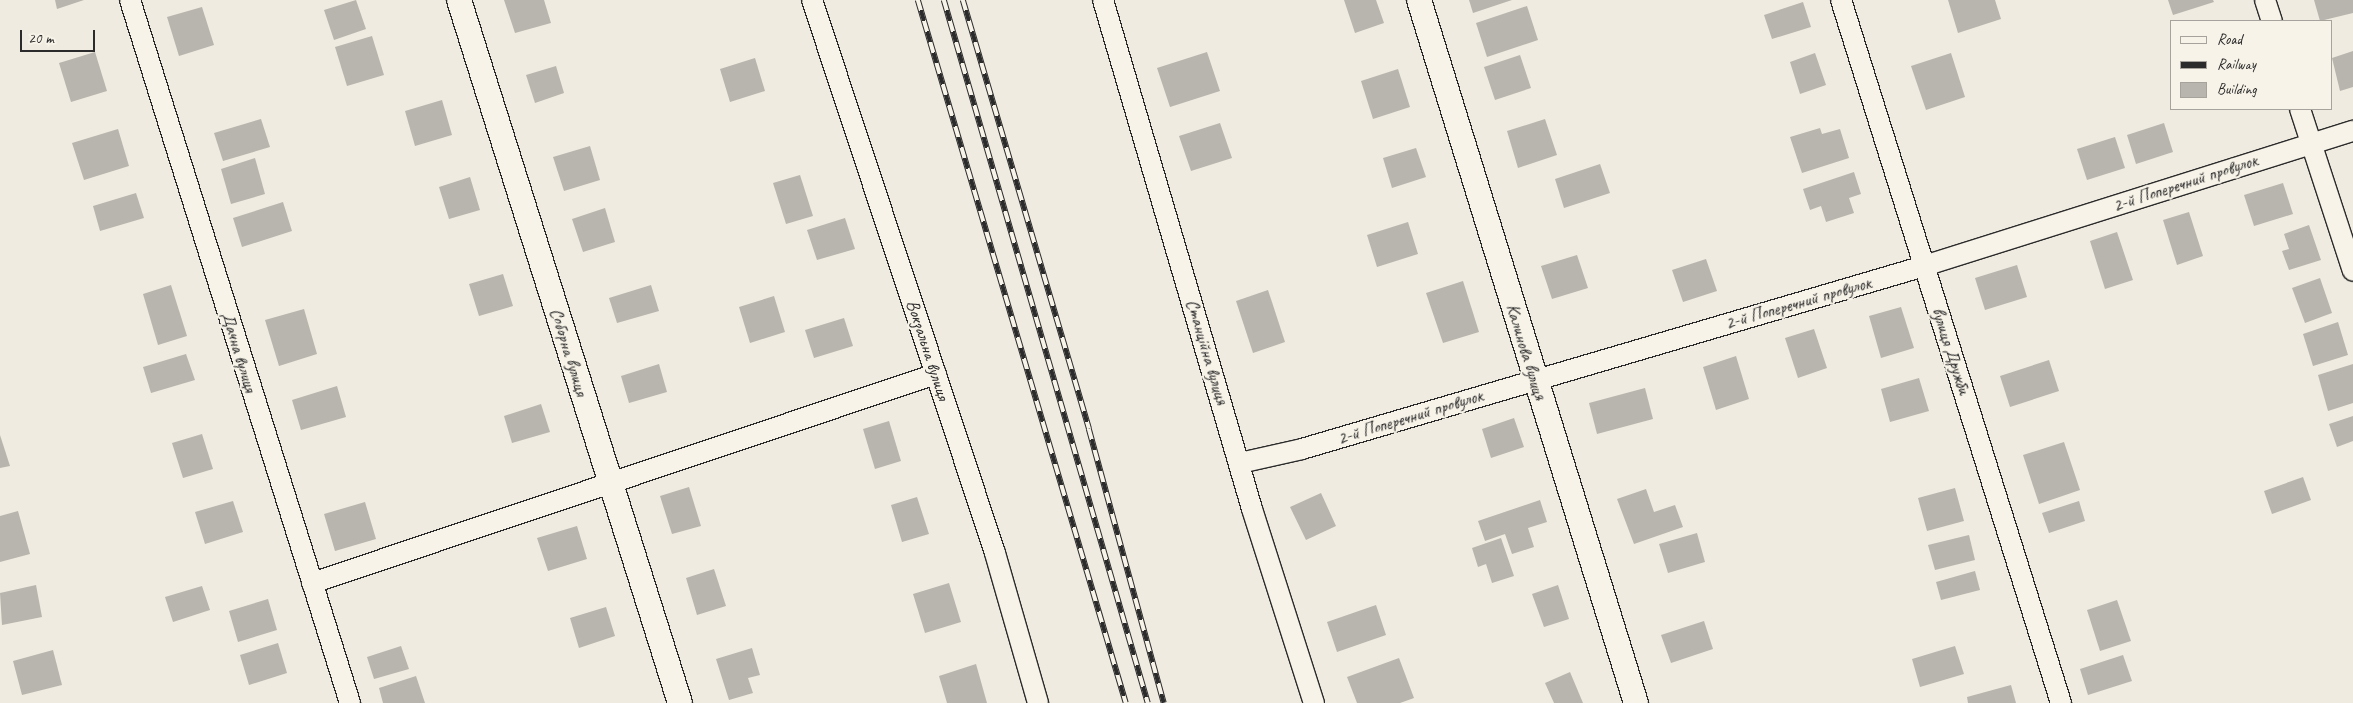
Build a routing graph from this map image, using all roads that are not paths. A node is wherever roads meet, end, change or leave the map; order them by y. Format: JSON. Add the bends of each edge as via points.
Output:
{"nodes":[{"id":1,"x":130,"y":0,"type":"edge"},
{"id":2,"x":459,"y":0,"type":"edge"},
{"id":3,"x":812,"y":0,"type":"edge"},
{"id":4,"x":1103,"y":0,"type":"edge"},
{"id":5,"x":1419,"y":0,"type":"edge"},
{"id":6,"x":1841,"y":0,"type":"edge"},
{"id":7,"x":2265,"y":0,"type":"edge"},
{"id":8,"x":2272,"y":20,"type":"edge"},
{"id":9,"x":2300,"y":110,"type":"edge"},
{"id":10,"x":2353,"y":131,"type":"edge"},
{"id":11,"x":2311,"y":144,"type":"junction"},
{"id":12,"x":1924,"y":266,"type":"junction"},
{"id":13,"x":2353,"y":271,"type":"edge"},
{"id":14,"x":936,"y":374,"type":"junction"},
{"id":15,"x":1535,"y":380,"type":"junction"},
{"id":16,"x":1240,"y":463,"type":"junction"},
{"id":17,"x":610,"y":483,"type":"junction"},
{"id":18,"x":312,"y":583,"type":"junction"},
{"id":19,"x":350,"y":703,"type":"edge"},
{"id":20,"x":680,"y":703,"type":"edge"},
{"id":21,"x":1038,"y":703,"type":"edge"},
{"id":22,"x":1314,"y":703,"type":"edge"},
{"id":23,"x":1636,"y":703,"type":"edge"},
{"id":24,"x":2061,"y":703,"type":"edge"}],
"edges":[{"from":1,"to":18,"type":"street","name":"Дачна вулиця"},
{"from":2,"to":17,"type":"street","name":"Соборна вулиця"},
{"from":3,"to":14,"type":"street","name":"Вокзальна вулиця"},
{"from":4,"to":16,"type":"street","name":"Станційна вулиця"},
{"from":5,"to":15,"type":"street","name":"Калинова вулиця"},
{"from":6,"to":12,"type":"street","name":"вулиця Дружби"},
{"from":7,"to":8,"type":"street"},
{"from":9,"to":11,"type":"street"},
{"from":10,"to":11,"type":"street","name":"2-й Поперечний провулок"},
{"from":11,"to":12,"type":"street","name":"2-й Поперечний провулок"},
{"from":11,"to":13,"type":"street"},
{"from":12,"to":15,"type":"street","name":"2-й Поперечний провулок"},
{"from":12,"to":24,"type":"street","name":"вулиця Дружби"},
{"from":14,"to":17,"type":"street"},
{"from":14,"to":21,"type":"street","name":"Вокзальна вулиця","via":[[995,554]]},
{"from":15,"to":16,"type":"street","name":"2-й Поперечний провулок","via":[[1302,450]]},
{"from":15,"to":23,"type":"street","name":"Калинова вулиця"},
{"from":16,"to":22,"type":"street","name":"Станційна вулиця"},
{"from":17,"to":18,"type":"street"},
{"from":17,"to":20,"type":"street","name":"Соборна вулиця"},
{"from":18,"to":19,"type":"street","name":"Дачна вулиця"}]}
